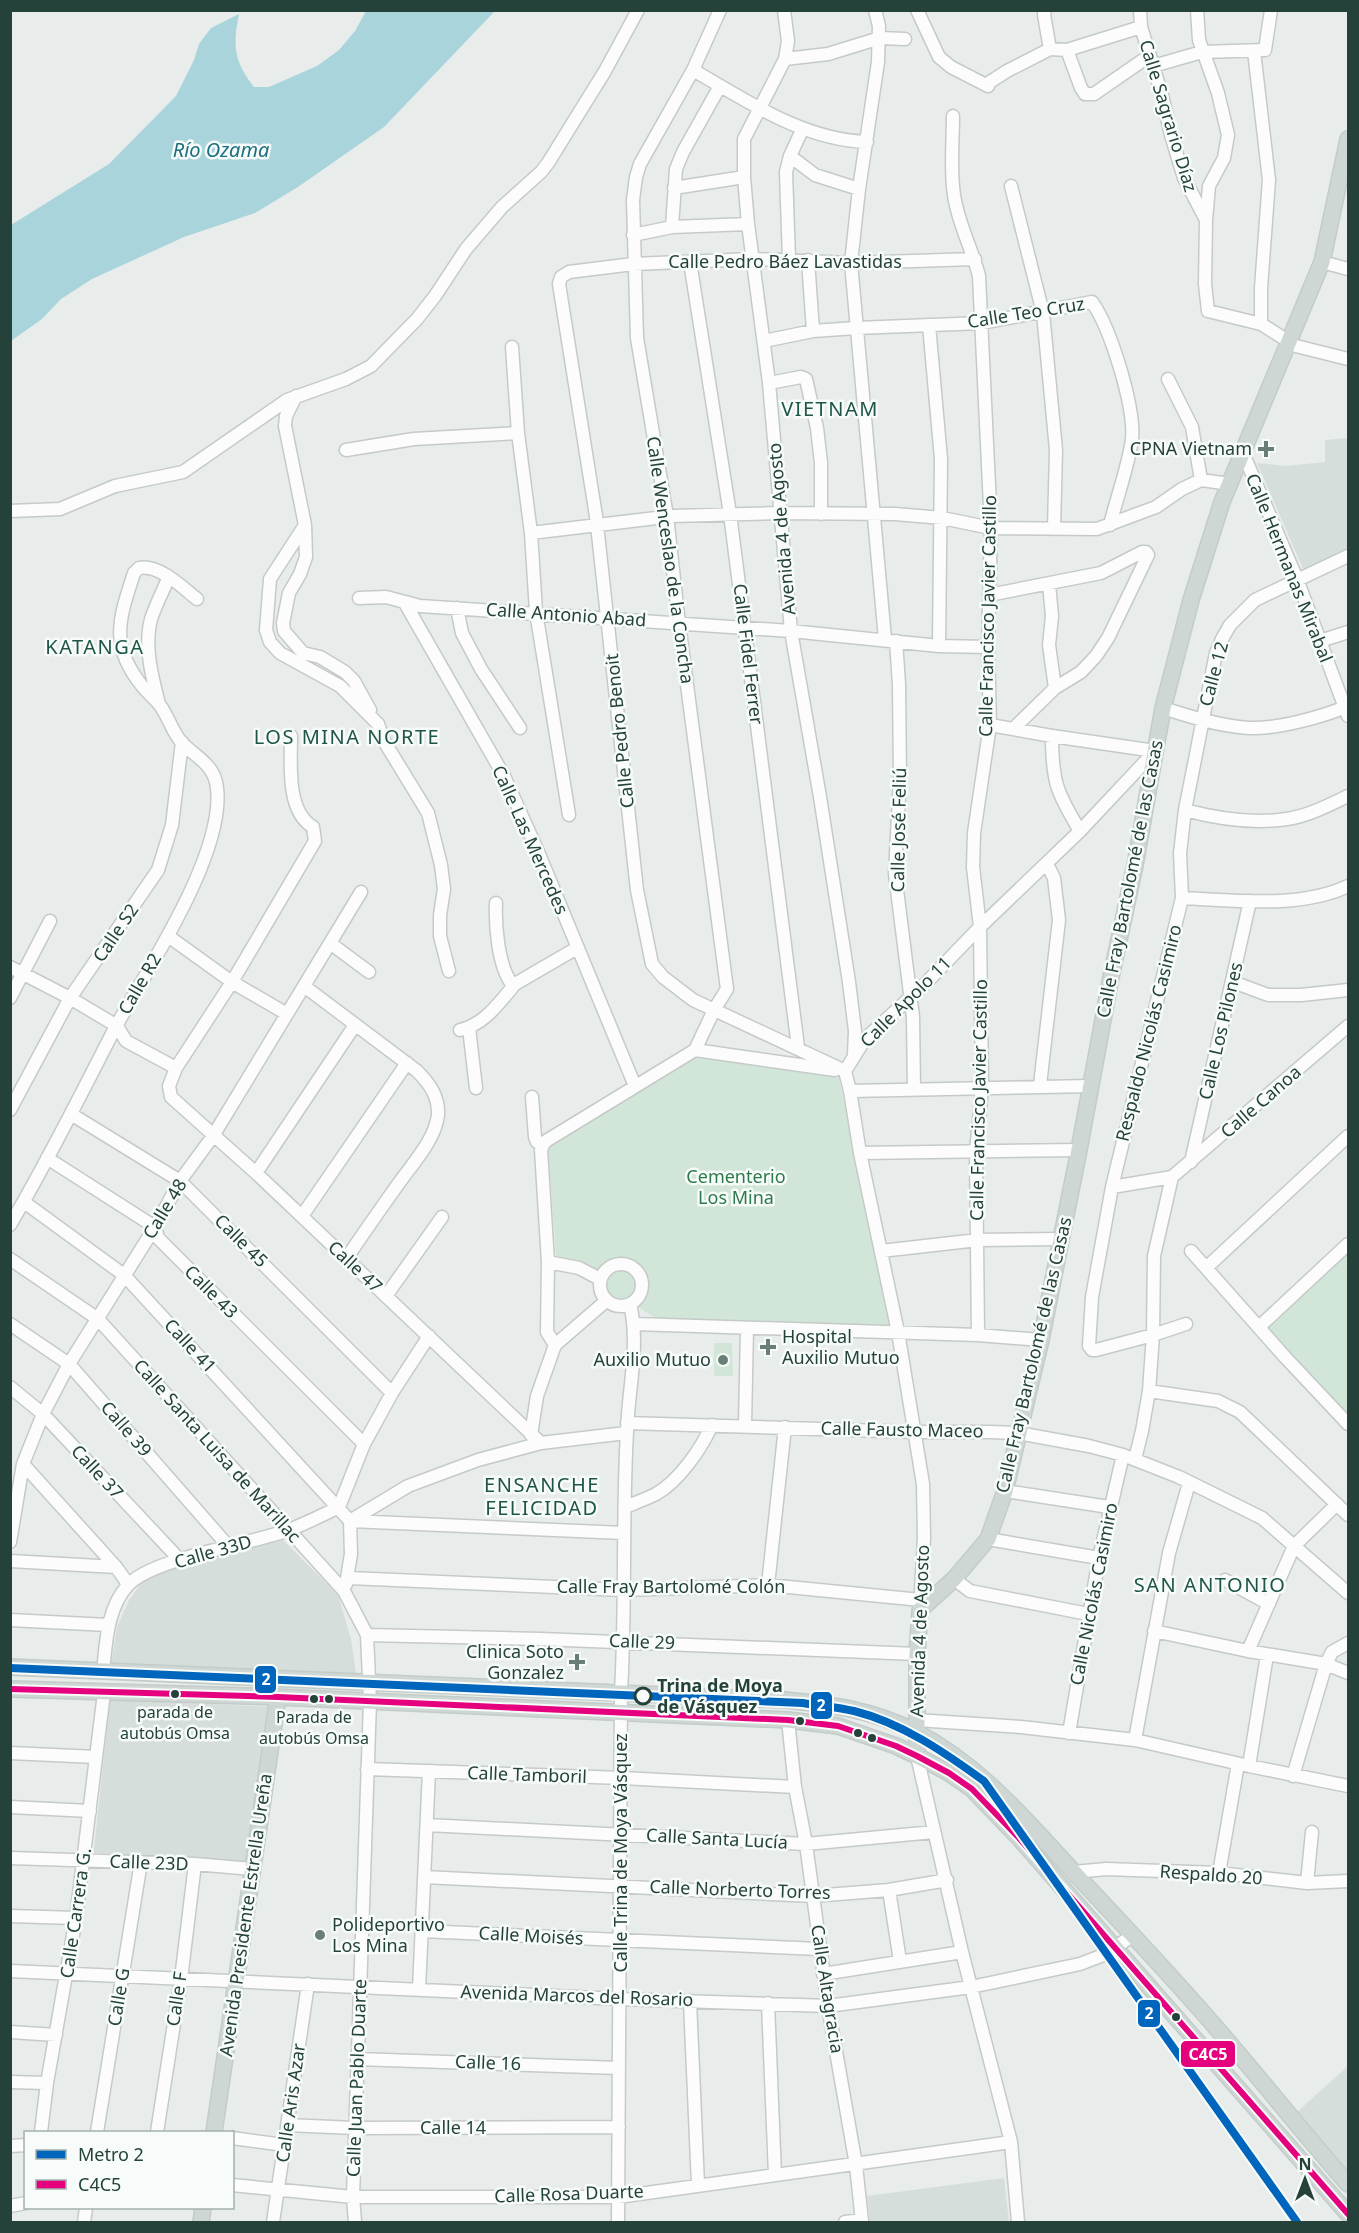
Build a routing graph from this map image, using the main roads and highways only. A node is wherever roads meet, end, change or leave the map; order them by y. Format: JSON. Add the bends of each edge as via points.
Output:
{"nodes":[{"id":1,"x":1348,"y":139,"type":"edge"},
{"id":2,"x":1344,"y":178,"type":"edge"},
{"id":3,"x":920,"y":1605,"type":"joint"},
{"id":4,"x":10,"y":1667,"type":"edge"},
{"id":5,"x":10,"y":1689,"type":"edge"},
{"id":6,"x":278,"y":1697,"type":"junction"},
{"id":7,"x":916,"y":1726,"type":"junction"},
{"id":8,"x":917,"y":1756,"type":"junction"},
{"id":9,"x":214,"y":2131,"type":"edge"},
{"id":10,"x":1348,"y":2184,"type":"edge"},
{"id":11,"x":1348,"y":2214,"type":"edge"}],
"edges":[{"from":1,"to":2,"type":"main road","name":"Calle Fray Bartolomé de las Casas"},
{"from":2,"to":3,"type":"main road","name":"Calle Fray Bartolomé de las Casas","via":[[1322,262],[1230,484],[1191,600],[1163,708],[1136,866],[1041,1340],[1005,1491],[988,1539],[954,1579]]},
{"from":3,"to":7,"type":"main road","name":"Avenida 4 de Agosto"},
{"from":4,"to":7,"type":"main road","via":[[822,1703]]},
{"from":5,"to":6,"type":"main road"},
{"from":6,"to":8,"type":"main road","via":[[788,1720],[838,1726]]},
{"from":6,"to":9,"type":"main road","name":"Avenida Presidente Estrella Ureña"},
{"from":7,"to":8,"type":"main road","name":"Avenida 4 de Agosto"},
{"from":7,"to":10,"type":"main road","via":[[996,1789],[1224,2037]]},
{"from":8,"to":11,"type":"main road","via":[[972,1789],[1019,1838]]}]}
